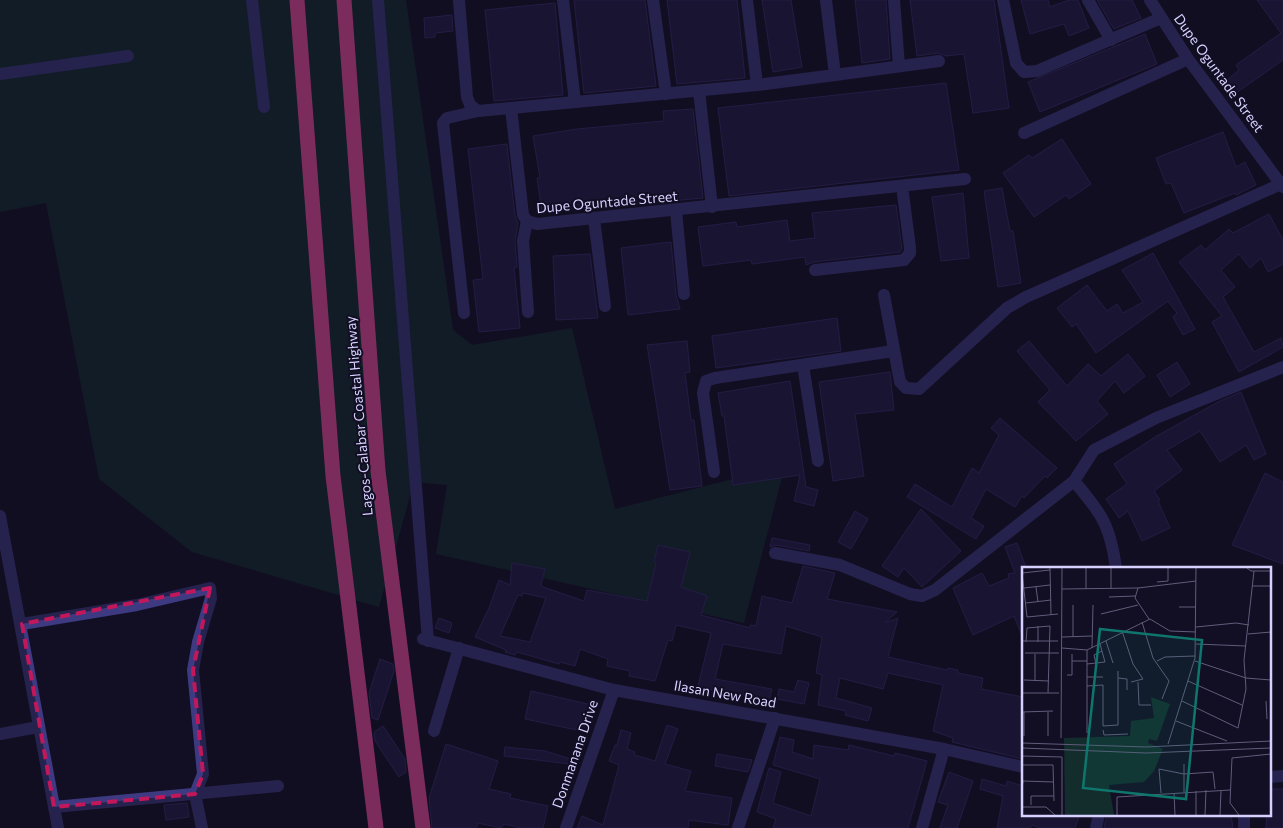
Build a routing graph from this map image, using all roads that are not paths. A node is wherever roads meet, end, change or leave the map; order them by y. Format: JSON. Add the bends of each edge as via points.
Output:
{"nodes":[{"id":1,"x":252,"y":0,"type":"edge"},
{"id":2,"x":297,"y":0,"type":"edge"},
{"id":3,"x":344,"y":0,"type":"edge"},
{"id":4,"x":378,"y":0,"type":"edge"},
{"id":5,"x":563,"y":0,"type":"edge"},
{"id":6,"x":653,"y":0,"type":"edge"},
{"id":7,"x":747,"y":0,"type":"edge"},
{"id":8,"x":826,"y":0,"type":"edge"},
{"id":9,"x":894,"y":0,"type":"edge"},
{"id":10,"x":1003,"y":0,"type":"edge"},
{"id":11,"x":1088,"y":0,"type":"edge"},
{"id":12,"x":1150,"y":0,"type":"edge"},
{"id":13,"x":458,"y":1,"type":"edge"},
{"id":14,"x":1161,"y":18,"type":"junction"},
{"id":15,"x":1112,"y":40,"type":"junction"},
{"id":16,"x":128,"y":56,"type":"dead end"},
{"id":17,"x":1188,"y":59,"type":"junction"},
{"id":18,"x":940,"y":61,"type":"dead end"},
{"id":19,"x":899,"y":66,"type":"junction"},
{"id":20,"x":0,"y":74,"type":"edge"},
{"id":21,"x":834,"y":74,"type":"junction"},
{"id":22,"x":758,"y":85,"type":"junction"},
{"id":23,"x":699,"y":90,"type":"junction"},
{"id":24,"x":666,"y":94,"type":"junction"},
{"id":25,"x":575,"y":102,"type":"junction"},
{"id":26,"x":264,"y":107,"type":"dead end"},
{"id":27,"x":512,"y":108,"type":"junction"},
{"id":28,"x":478,"y":111,"type":"junction"},
{"id":29,"x":1024,"y":133,"type":"dead end"},
{"id":30,"x":965,"y":179,"type":"dead end"},
{"id":31,"x":902,"y":186,"type":"junction"},
{"id":32,"x":1282,"y":186,"type":"edge"},
{"id":33,"x":712,"y":207,"type":"junction"},
{"id":34,"x":676,"y":211,"type":"junction"},
{"id":35,"x":594,"y":219,"type":"junction"},
{"id":36,"x":527,"y":221,"type":"junction"},
{"id":37,"x":815,"y":270,"type":"dead end"},
{"id":38,"x":684,"y":294,"type":"dead end"},
{"id":39,"x":884,"y":294,"type":"dead end"},
{"id":40,"x":605,"y":306,"type":"dead end"},
{"id":41,"x":528,"y":312,"type":"dead end"},
{"id":42,"x":464,"y":313,"type":"dead end"},
{"id":43,"x":893,"y":351,"type":"junction"},
{"id":44,"x":803,"y":364,"type":"junction"},
{"id":45,"x":1283,"y":367,"type":"edge"},
{"id":46,"x":818,"y":461,"type":"dead end"},
{"id":47,"x":714,"y":472,"type":"dead end"},
{"id":48,"x":1074,"y":481,"type":"junction"},
{"id":49,"x":0,"y":516,"type":"edge"},
{"id":50,"x":2,"y":545,"type":"edge"},
{"id":51,"x":774,"y":553,"type":"dead end"},
{"id":52,"x":1116,"y":567,"type":"edge"},
{"id":53,"x":22,"y":624,"type":"junction"},
{"id":54,"x":459,"y":648,"type":"junction"},
{"id":55,"x":614,"y":690,"type":"junction"},
{"id":56,"x":775,"y":718,"type":"junction"},
{"id":57,"x":38,"y":727,"type":"junction"},
{"id":58,"x":434,"y":731,"type":"dead end"},
{"id":59,"x":0,"y":734,"type":"edge"},
{"id":60,"x":944,"y":749,"type":"junction"},
{"id":61,"x":1022,"y":766,"type":"edge"},
{"id":62,"x":1283,"y":776,"type":"edge"},
{"id":63,"x":1270,"y":777,"type":"edge"},
{"id":64,"x":278,"y":786,"type":"dead end"},
{"id":65,"x":195,"y":794,"type":"junction"},
{"id":66,"x":54,"y":807,"type":"junction"},
{"id":67,"x":58,"y":828,"type":"edge"},
{"id":68,"x":202,"y":828,"type":"edge"},
{"id":69,"x":376,"y":828,"type":"edge"},
{"id":70,"x":423,"y":828,"type":"edge"},
{"id":71,"x":566,"y":828,"type":"edge"},
{"id":72,"x":738,"y":828,"type":"edge"},
{"id":73,"x":922,"y":828,"type":"edge"}],
"edges":[{"from":1,"to":26,"type":"street"},
{"from":2,"to":69,"type":"highway","via":[[332,476]]},
{"from":3,"to":70,"type":"highway","name":"Lagos-Calabar Coastal Highway","via":[[378,471]]},
{"from":4,"to":54,"type":"street","name":"Ilasan New Road","via":[[426,640]]},
{"from":5,"to":25,"type":"street"},
{"from":6,"to":24,"type":"street"},
{"from":7,"to":22,"type":"street"},
{"from":8,"to":21,"type":"street"},
{"from":9,"to":19,"type":"street"},
{"from":10,"to":15,"type":"street","via":[[1016,63],[1024,72],[1037,71]]},
{"from":11,"to":15,"type":"street"},
{"from":12,"to":14,"type":"street","name":"Dupe Oguntade Street"},
{"from":13,"to":28,"type":"street","via":[[467,96],[470,105]]},
{"from":14,"to":15,"type":"street"},
{"from":14,"to":17,"type":"street","name":"Dupe Oguntade Street"},
{"from":16,"to":20,"type":"street"},
{"from":17,"to":29,"type":"street"},
{"from":17,"to":32,"type":"street","name":"Dupe Oguntade Street"},
{"from":18,"to":19,"type":"street"},
{"from":19,"to":21,"type":"street"},
{"from":21,"to":22,"type":"street"},
{"from":22,"to":23,"type":"street"},
{"from":23,"to":24,"type":"street"},
{"from":23,"to":33,"type":"street"},
{"from":24,"to":25,"type":"street"},
{"from":25,"to":27,"type":"street"},
{"from":27,"to":28,"type":"street"},
{"from":27,"to":36,"type":"street","name":"Dupe Oguntade Street","via":[[523,215]]},
{"from":28,"to":42,"type":"street","via":[[447,118],[443,123]]},
{"from":30,"to":31,"type":"street","name":"Dupe Oguntade Street"},
{"from":31,"to":33,"type":"street","name":"Dupe Oguntade Street"},
{"from":31,"to":37,"type":"street","via":[[910,248],[908,257]]},
{"from":32,"to":43,"type":"street","via":[[1026,297],[1007,308],[919,389],[906,388],[900,382]]},
{"from":33,"to":34,"type":"street","name":"Dupe Oguntade Street"},
{"from":34,"to":35,"type":"street","name":"Dupe Oguntade Street"},
{"from":34,"to":38,"type":"street"},
{"from":35,"to":36,"type":"street","name":"Dupe Oguntade Street","via":[[537,224]]},
{"from":35,"to":40,"type":"street"},
{"from":36,"to":41,"type":"street","via":[[523,241]]},
{"from":39,"to":43,"type":"street"},
{"from":43,"to":44,"type":"street"},
{"from":44,"to":46,"type":"street"},
{"from":44,"to":47,"type":"street","via":[[706,381],[703,393]]},
{"from":45,"to":48,"type":"street","via":[[1171,411],[1094,450]]},
{"from":48,"to":51,"type":"street","via":[[935,590],[922,596],[840,565]]},
{"from":48,"to":52,"type":"street","via":[[1108,526]]},
{"from":49,"to":50,"type":"street"},
{"from":50,"to":53,"type":"street"},
{"from":53,"to":57,"type":"street"},
{"from":53,"to":65,"type":"street","via":[[137,605],[210,588],[211,598],[193,670],[203,774]]},
{"from":54,"to":55,"type":"street","name":"Ilasan New Road"},
{"from":54,"to":58,"type":"street"},
{"from":55,"to":56,"type":"street","name":"Ilasan New Road"},
{"from":55,"to":71,"type":"street","name":"Donmanana Drive"},
{"from":56,"to":60,"type":"street","name":"Ilasan New Road"},
{"from":56,"to":72,"type":"street"},
{"from":57,"to":59,"type":"street"},
{"from":57,"to":66,"type":"street"},
{"from":60,"to":61,"type":"street","name":"Ilasan New Road"},
{"from":60,"to":73,"type":"street"},
{"from":62,"to":63,"type":"street"},
{"from":64,"to":65,"type":"street"},
{"from":65,"to":66,"type":"street"},
{"from":65,"to":68,"type":"street"},
{"from":66,"to":67,"type":"street"}]}
